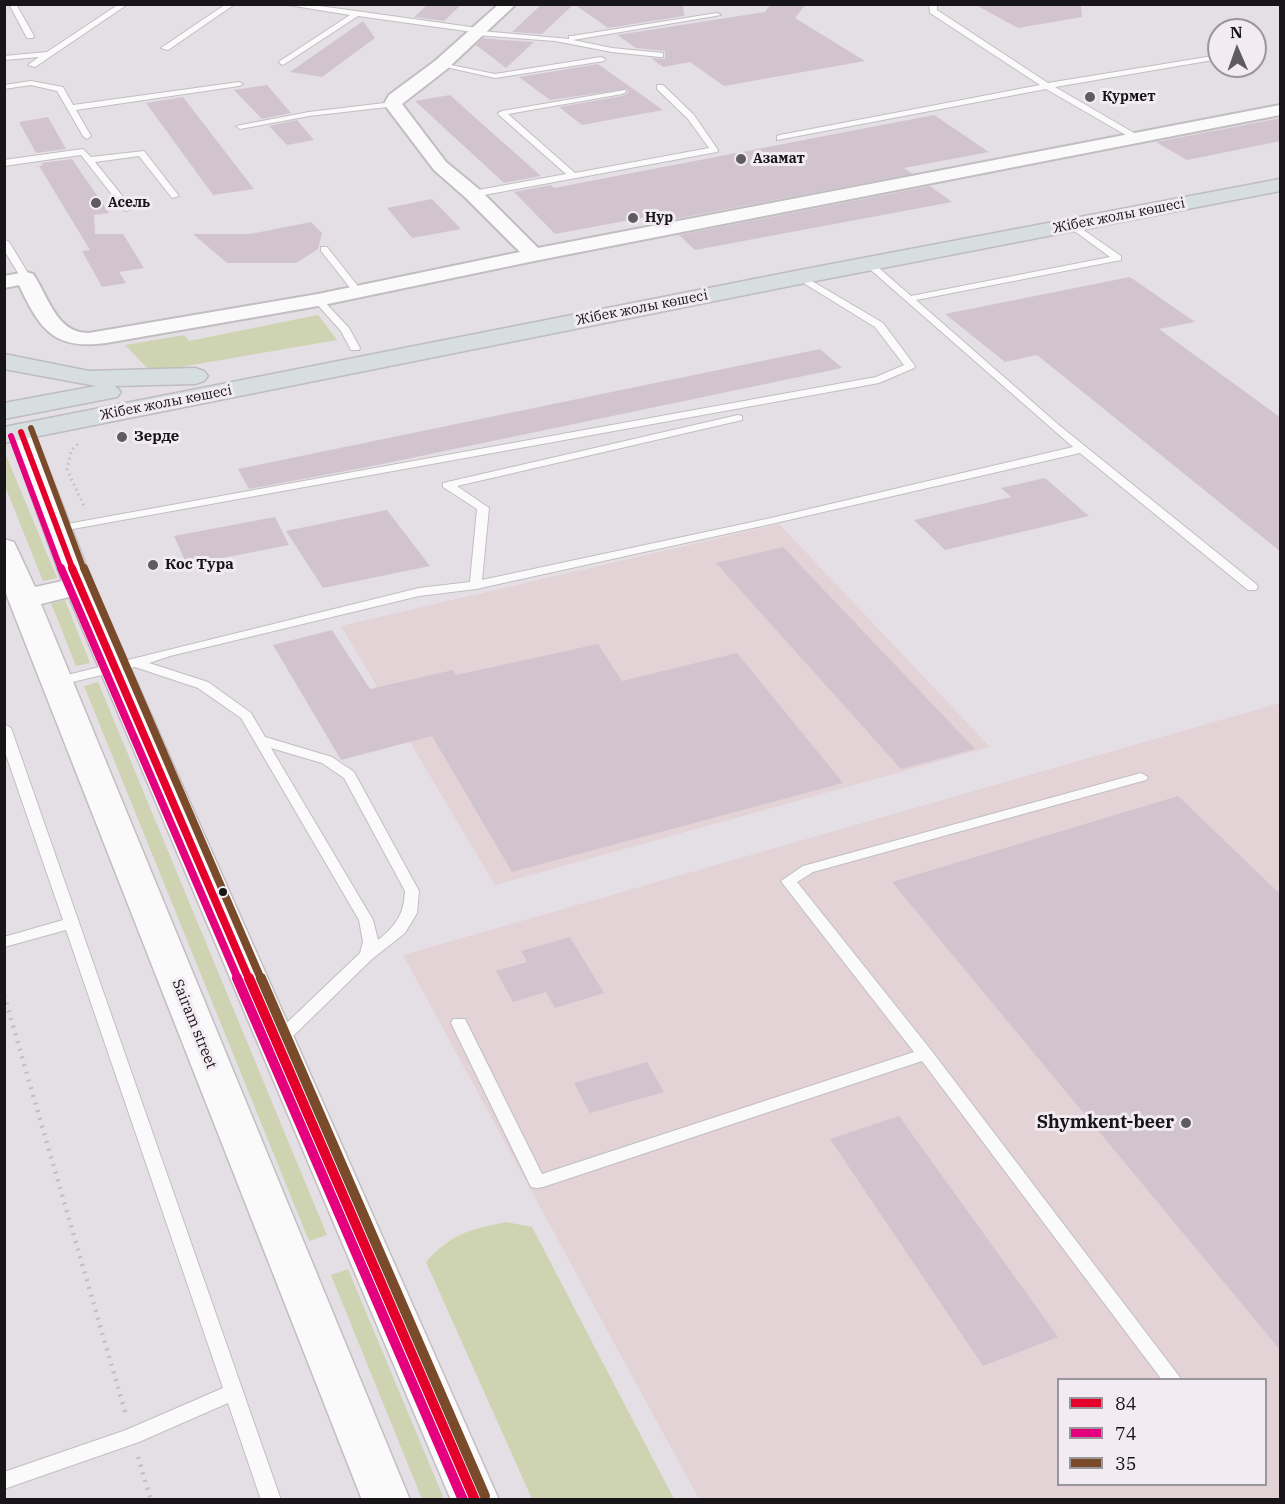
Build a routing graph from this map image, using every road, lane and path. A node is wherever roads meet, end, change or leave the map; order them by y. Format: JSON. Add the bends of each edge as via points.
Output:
{"nodes":[{"id":1,"x":12,"y":4,"type":"edge"},
{"id":2,"x":125,"y":4,"type":"edge"},
{"id":3,"x":232,"y":4,"type":"edge"},
{"id":4,"x":285,"y":4,"type":"edge"},
{"id":5,"x":509,"y":4,"type":"edge"},
{"id":6,"x":933,"y":4,"type":"edge"},
{"id":7,"x":356,"y":14,"type":"junction"},
{"id":8,"x":717,"y":15,"type":"dead end"},
{"id":9,"x":477,"y":32,"type":"junction"},
{"id":10,"x":30,"y":36,"type":"dead end"},
{"id":11,"x":555,"y":39,"type":"junction"},
{"id":12,"x":165,"y":48,"type":"dead end"},
{"id":13,"x":50,"y":53,"type":"junction"},
{"id":14,"x":660,"y":55,"type":"dead end"},
{"id":15,"x":4,"y":58,"type":"edge"},
{"id":16,"x":601,"y":58,"type":"dead end"},
{"id":17,"x":1207,"y":59,"type":"edge"},
{"id":18,"x":283,"y":63,"type":"dead end"},
{"id":19,"x":32,"y":65,"type":"dead end"},
{"id":20,"x":441,"y":65,"type":"junction"},
{"id":21,"x":239,"y":84,"type":"dead end"},
{"id":22,"x":1047,"y":86,"type":"junction"},
{"id":23,"x":4,"y":87,"type":"edge"},
{"id":24,"x":660,"y":87,"type":"dead end"},
{"id":25,"x":622,"y":92,"type":"dead end"},
{"id":26,"x":393,"y":104,"type":"junction"},
{"id":27,"x":71,"y":108,"type":"junction"},
{"id":28,"x":1281,"y":110,"type":"edge"},
{"id":29,"x":240,"y":126,"type":"dead end"},
{"id":30,"x":87,"y":136,"type":"dead end"},
{"id":31,"x":780,"y":138,"type":"dead end"},
{"id":32,"x":1138,"y":139,"type":"junction"},
{"id":33,"x":89,"y":159,"type":"junction"},
{"id":34,"x":4,"y":162,"type":"edge"},
{"id":35,"x":1281,"y":171,"type":"edge"},
{"id":36,"x":572,"y":175,"type":"junction"},
{"id":37,"x":1281,"y":184,"type":"edge"},
{"id":38,"x":472,"y":195,"type":"junction"},
{"id":39,"x":174,"y":196,"type":"dead end"},
{"id":40,"x":127,"y":208,"type":"dead end"},
{"id":41,"x":1072,"y":225,"type":"junction"},
{"id":42,"x":4,"y":242,"type":"edge"},
{"id":43,"x":324,"y":249,"type":"dead end"},
{"id":44,"x":534,"y":255,"type":"junction"},
{"id":45,"x":869,"y":264,"type":"junction"},
{"id":46,"x":800,"y":277,"type":"junction"},
{"id":47,"x":26,"y":278,"type":"junction"},
{"id":48,"x":4,"y":282,"type":"edge"},
{"id":49,"x":358,"y":292,"type":"junction"},
{"id":50,"x":909,"y":299,"type":"junction"},
{"id":51,"x":318,"y":300,"type":"junction"},
{"id":52,"x":355,"y":348,"type":"junction"},
{"id":53,"x":4,"y":361,"type":"edge"},
{"id":54,"x":195,"y":376,"type":"junction"},
{"id":55,"x":9,"y":415,"type":"edge"},
{"id":56,"x":738,"y":418,"type":"dead end"},
{"id":57,"x":1081,"y":449,"type":"junction"},
{"id":58,"x":56,"y":529,"type":"junction"},
{"id":59,"x":6,"y":559,"type":"edge"},
{"id":60,"x":476,"y":585,"type":"junction"},
{"id":61,"x":80,"y":586,"type":"junction"},
{"id":62,"x":1252,"y":586,"type":"dead end"},
{"id":63,"x":23,"y":599,"type":"junction"},
{"id":64,"x":126,"y":666,"type":"junction"},
{"id":65,"x":56,"y":682,"type":"junction"},
{"id":66,"x":4,"y":728,"type":"edge"},
{"id":67,"x":260,"y":740,"type":"junction"},
{"id":68,"x":1141,"y":777,"type":"dead end"},
{"id":69,"x":72,"y":923,"type":"junction"},
{"id":70,"x":4,"y":942,"type":"edge"},
{"id":71,"x":367,"y":955,"type":"junction"},
{"id":72,"x":4,"y":995,"type":"edge"},
{"id":73,"x":459,"y":1023,"type":"dead end"},
{"id":74,"x":277,"y":1042,"type":"junction"},
{"id":75,"x":925,"y":1054,"type":"junction"},
{"id":76,"x":1171,"y":1378,"type":"edge"},
{"id":77,"x":234,"y":1392,"type":"junction"},
{"id":78,"x":132,"y":1436,"type":"junction"},
{"id":79,"x":4,"y":1481,"type":"edge"},
{"id":80,"x":151,"y":1500,"type":"edge"},
{"id":81,"x":271,"y":1500,"type":"edge"},
{"id":82,"x":386,"y":1500,"type":"edge"},
{"id":83,"x":475,"y":1500,"type":"edge"}],
"edges":[{"from":1,"to":10,"type":"lane"},
{"from":2,"to":13,"type":"lane"},
{"from":3,"to":12,"type":"lane"},
{"from":4,"to":7,"type":"lane"},
{"from":5,"to":9,"type":"street"},
{"from":6,"to":22,"type":"lane","via":[[933,11]]},
{"from":7,"to":9,"type":"lane"},
{"from":7,"to":18,"type":"lane"},
{"from":8,"to":11,"type":"lane"},
{"from":9,"to":11,"type":"lane"},
{"from":9,"to":20,"type":"street"},
{"from":11,"to":14,"type":"lane"},
{"from":13,"to":15,"type":"lane"},
{"from":13,"to":19,"type":"lane"},
{"from":16,"to":20,"type":"lane","via":[[495,76]]},
{"from":17,"to":22,"type":"lane"},
{"from":20,"to":26,"type":"street"},
{"from":21,"to":27,"type":"lane"},
{"from":22,"to":31,"type":"lane"},
{"from":22,"to":32,"type":"lane"},
{"from":23,"to":27,"type":"lane","via":[[31,83],[60,89]]},
{"from":24,"to":36,"type":"lane","via":[[691,117],[714,150]]},
{"from":25,"to":36,"type":"lane","via":[[502,113]]},
{"from":26,"to":29,"type":"lane"},
{"from":26,"to":38,"type":"street","via":[[440,166]]},
{"from":27,"to":30,"type":"lane"},
{"from":28,"to":32,"type":"street"},
{"from":32,"to":44,"type":"street"},
{"from":33,"to":34,"type":"lane","via":[[83,152]]},
{"from":33,"to":39,"type":"lane","via":[[141,153]]},
{"from":33,"to":40,"type":"lane"},
{"from":35,"to":52,"type":"main road","name":"Жібек жолы көшесі"},
{"from":36,"to":38,"type":"lane"},
{"from":37,"to":41,"type":"main road","name":"Жібек жолы көшесі"},
{"from":38,"to":44,"type":"street"},
{"from":41,"to":45,"type":"main road","name":"Жібек жолы көшесі"},
{"from":41,"to":50,"type":"lane","via":[[1118,258]]},
{"from":42,"to":47,"type":"lane"},
{"from":43,"to":49,"type":"lane"},
{"from":44,"to":49,"type":"street"},
{"from":45,"to":46,"type":"main road","name":"Жібек жолы көшесі"},
{"from":45,"to":50,"type":"lane"},
{"from":46,"to":55,"type":"main road","name":"Жібек жолы көшесі"},
{"from":46,"to":58,"type":"lane","via":[[879,325],[910,366],[879,380]]},
{"from":47,"to":48,"type":"street"},
{"from":47,"to":51,"type":"street","via":[[42,310],[62,332],[74,338],[106,337]]},
{"from":49,"to":51,"type":"street"},
{"from":50,"to":57,"type":"lane"},
{"from":51,"to":52,"type":"lane","via":[[345,330]]},
{"from":52,"to":54,"type":"main road","name":"Жібек жолы көшесі"},
{"from":53,"to":54,"type":"main road","via":[[89,379]]},
{"from":54,"to":55,"type":"main road","name":"Жібек жолы көшесі"},
{"from":55,"to":58,"type":"main road"},
{"from":56,"to":60,"type":"lane","via":[[447,485],[483,508]]},
{"from":57,"to":60,"type":"lane"},
{"from":57,"to":62,"type":"lane"},
{"from":58,"to":61,"type":"main road"},
{"from":59,"to":63,"type":"main road","name":"Sairam street"},
{"from":60,"to":64,"type":"lane","via":[[419,592]]},
{"from":61,"to":63,"type":"main road"},
{"from":61,"to":64,"type":"main road"},
{"from":63,"to":65,"type":"main road","name":"Sairam street"},
{"from":64,"to":65,"type":"lane"},
{"from":64,"to":67,"type":"lane","via":[[203,685],[246,716]]},
{"from":64,"to":74,"type":"main road"},
{"from":65,"to":82,"type":"main road","name":"Sairam street"},
{"from":66,"to":69,"type":"lane"},
{"from":67,"to":71,"type":"lane","via":[[366,920],[371,942]]},
{"from":67,"to":71,"type":"lane","via":[[327,760],[349,775],[412,891],[414,909],[400,929]]},
{"from":68,"to":75,"type":"lane","via":[[808,869],[788,880]]},
{"from":69,"to":70,"type":"lane"},
{"from":69,"to":77,"type":"lane"},
{"from":71,"to":74,"type":"lane"},
{"from":72,"to":78,"type":"path"},
{"from":73,"to":75,"type":"lane","via":[[537,1182]]},
{"from":74,"to":83,"type":"main road"},
{"from":75,"to":76,"type":"lane"},
{"from":77,"to":78,"type":"lane"},
{"from":77,"to":81,"type":"lane"},
{"from":78,"to":79,"type":"lane"},
{"from":78,"to":80,"type":"path"}]}
